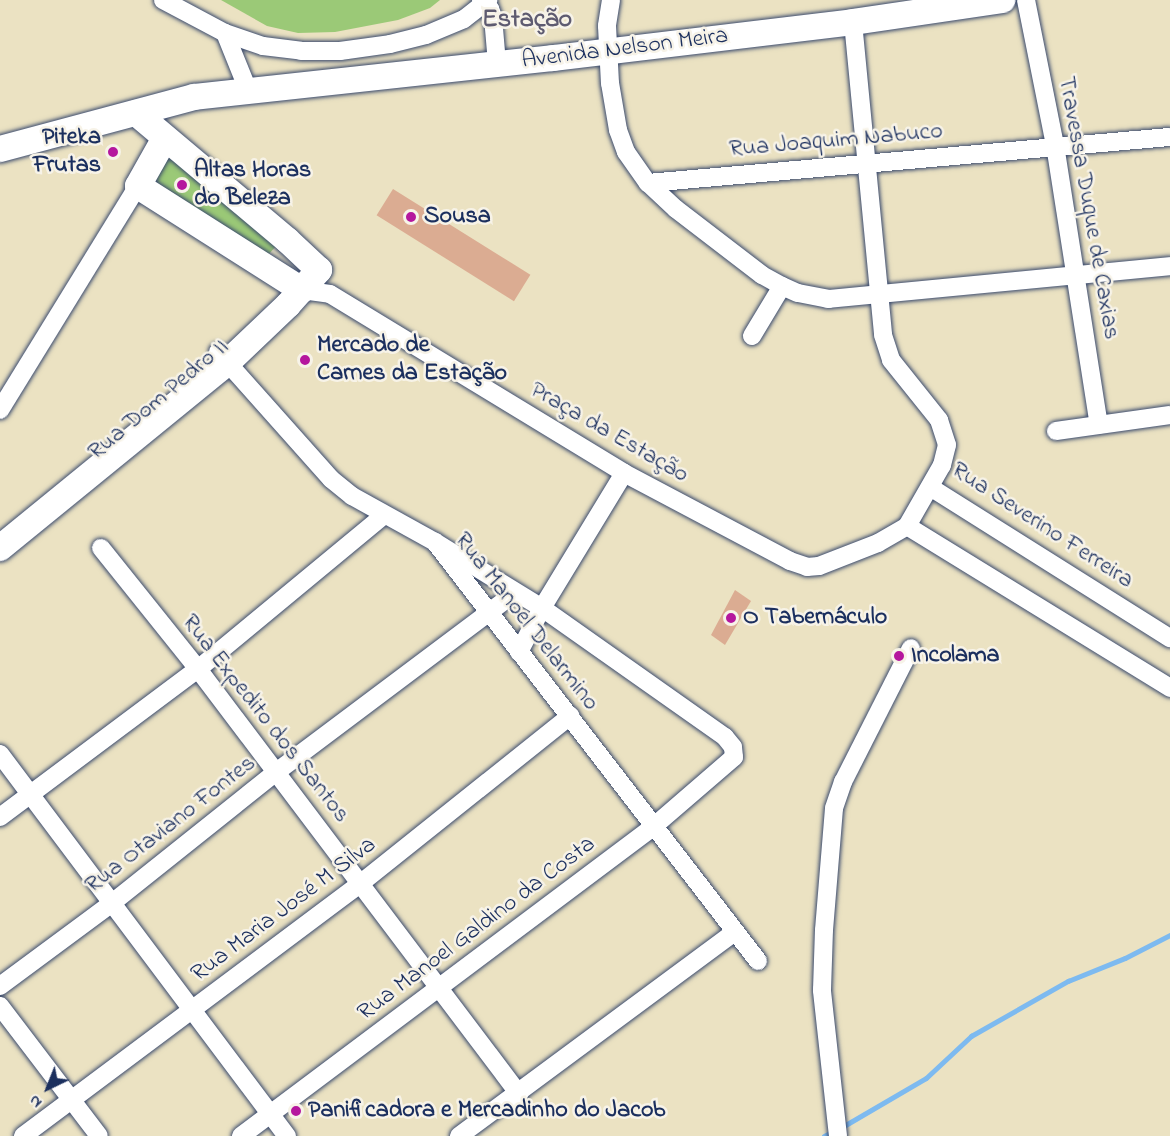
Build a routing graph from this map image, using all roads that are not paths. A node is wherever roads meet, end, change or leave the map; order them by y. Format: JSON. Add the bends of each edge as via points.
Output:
{"nodes":[{"id":1,"x":163,"y":0,"type":"edge"},
{"id":2,"x":610,"y":0,"type":"edge"},
{"id":3,"x":1002,"y":0,"type":"edge"},
{"id":4,"x":1026,"y":0,"type":"edge"},
{"id":5,"x":485,"y":1,"type":"edge"},
{"id":6,"x":853,"y":22,"type":"junction"},
{"id":7,"x":225,"y":33,"type":"junction"},
{"id":8,"x":606,"y":50,"type":"junction"},
{"id":9,"x":497,"y":64,"type":"junction"},
{"id":10,"x":248,"y":90,"type":"junction"},
{"id":11,"x":136,"y":113,"type":"junction"},
{"id":12,"x":1170,"y":137,"type":"edge"},
{"id":13,"x":165,"y":138,"type":"junction"},
{"id":14,"x":1056,"y":145,"type":"junction"},
{"id":15,"x":0,"y":149,"type":"edge"},
{"id":16,"x":866,"y":163,"type":"junction"},
{"id":17,"x":648,"y":183,"type":"junction"},
{"id":18,"x":138,"y":186,"type":"junction"},
{"id":19,"x":313,"y":265,"type":"junction"},
{"id":20,"x":1170,"y":266,"type":"edge"},
{"id":21,"x":1076,"y":276,"type":"junction"},
{"id":22,"x":296,"y":286,"type":"junction"},
{"id":23,"x":782,"y":286,"type":"junction"},
{"id":24,"x":330,"y":294,"type":"junction"},
{"id":25,"x":880,"y":296,"type":"junction"},
{"id":26,"x":752,"y":336,"type":"dead end"},
{"id":27,"x":222,"y":358,"type":"junction"},
{"id":28,"x":0,"y":410,"type":"edge"},
{"id":29,"x":1170,"y":415,"type":"edge"},
{"id":30,"x":1099,"y":425,"type":"junction"},
{"id":31,"x":1056,"y":431,"type":"dead end"},
{"id":32,"x":624,"y":473,"type":"junction"},
{"id":33,"x":930,"y":488,"type":"junction"},
{"id":34,"x":40,"y":506,"type":"junction"},
{"id":35,"x":384,"y":516,"type":"junction"},
{"id":36,"x":907,"y":526,"type":"junction"},
{"id":37,"x":0,"y":529,"type":"edge"},
{"id":38,"x":435,"y":542,"type":"junction"},
{"id":39,"x":0,"y":548,"type":"edge"},
{"id":40,"x":101,"y":548,"type":"dead end"},
{"id":41,"x":515,"y":593,"type":"junction"},
{"id":42,"x":542,"y":608,"type":"junction"},
{"id":43,"x":490,"y":613,"type":"junction"},
{"id":44,"x":1170,"y":638,"type":"edge"},
{"id":45,"x":911,"y":648,"type":"dead end"},
{"id":46,"x":519,"y":652,"type":"junction"},
{"id":47,"x":198,"y":669,"type":"junction"},
{"id":48,"x":1170,"y":688,"type":"edge"},
{"id":49,"x":570,"y":716,"type":"junction"},
{"id":50,"x":0,"y":754,"type":"edge"},
{"id":51,"x":275,"y":773,"type":"junction"},
{"id":52,"x":30,"y":795,"type":"junction"},
{"id":53,"x":0,"y":817,"type":"edge"},
{"id":54,"x":653,"y":827,"type":"junction"},
{"id":55,"x":362,"y":883,"type":"junction"},
{"id":56,"x":112,"y":903,"type":"junction"},
{"id":57,"x":735,"y":932,"type":"junction"},
{"id":58,"x":758,"y":961,"type":"dead end"},
{"id":59,"x":0,"y":986,"type":"edge"},
{"id":60,"x":441,"y":988,"type":"junction"},
{"id":61,"x":0,"y":1006,"type":"edge"},
{"id":62,"x":192,"y":1009,"type":"junction"},
{"id":63,"x":519,"y":1094,"type":"junction"},
{"id":64,"x":70,"y":1099,"type":"junction"},
{"id":65,"x":270,"y":1113,"type":"junction"},
{"id":66,"x":22,"y":1136,"type":"edge"},
{"id":67,"x":99,"y":1136,"type":"edge"},
{"id":68,"x":241,"y":1136,"type":"edge"},
{"id":69,"x":287,"y":1136,"type":"edge"},
{"id":70,"x":459,"y":1136,"type":"edge"},
{"id":71,"x":838,"y":1136,"type":"edge"}],
"edges":[{"from":1,"to":7,"type":"street"},
{"from":2,"to":8,"type":"street"},
{"from":3,"to":6,"type":"main road","name":"Avenida Nelson Meira"},
{"from":4,"to":14,"type":"street","name":"Travessa Duque de Caxias"},
{"from":5,"to":7,"type":"street","via":[[464,19],[441,31],[340,51],[272,47]]},
{"from":5,"to":9,"type":"street","via":[[493,17]]},
{"from":6,"to":8,"type":"main road","name":"Avenida Nelson Meira"},
{"from":6,"to":16,"type":"street"},
{"from":7,"to":10,"type":"street"},
{"from":8,"to":9,"type":"main road","name":"Avenida Nelson Meira"},
{"from":8,"to":17,"type":"street","via":[[618,130],[626,152]]},
{"from":9,"to":10,"type":"main road","name":"Avenida Nelson Meira"},
{"from":10,"to":11,"type":"main road","name":"Avenida Nelson Meira","via":[[186,98]]},
{"from":11,"to":13,"type":"main road"},
{"from":11,"to":15,"type":"main road","name":"Avenida Nelson Meira"},
{"from":12,"to":14,"type":"street","name":"Rua Joaquim Nabuco"},
{"from":13,"to":18,"type":"main road"},
{"from":13,"to":19,"type":"main road"},
{"from":14,"to":16,"type":"street","name":"Rua Joaquim Nabuco"},
{"from":14,"to":21,"type":"street","name":"Travessa Duque de Caxias"},
{"from":16,"to":17,"type":"street","name":"Rua Joaquim Nabuco"},
{"from":16,"to":25,"type":"street"},
{"from":17,"to":23,"type":"street","via":[[733,253]]},
{"from":18,"to":22,"type":"main road"},
{"from":18,"to":28,"type":"street"},
{"from":19,"to":22,"type":"main road","name":"Rua Dom Pedro II"},
{"from":19,"to":24,"type":"street"},
{"from":20,"to":21,"type":"street"},
{"from":21,"to":25,"type":"street"},
{"from":21,"to":30,"type":"street","name":"Travessa Duque de Caxias"},
{"from":22,"to":24,"type":"street","name":"Praça da Estação"},
{"from":22,"to":27,"type":"main road","name":"Rua Dom Pedro II"},
{"from":23,"to":25,"type":"street","via":[[828,299]]},
{"from":23,"to":26,"type":"street"},
{"from":24,"to":32,"type":"street","name":"Praça da Estação"},
{"from":25,"to":33,"type":"street","name":"Rua Severino Ferreira","via":[[883,335],[891,360],[945,433],[945,456]]},
{"from":27,"to":34,"type":"main road","name":"Rua Dom Pedro II"},
{"from":27,"to":35,"type":"street","name":"Rua Manoel Delarmino","via":[[331,479]]},
{"from":29,"to":30,"type":"street"},
{"from":30,"to":31,"type":"street"},
{"from":32,"to":36,"type":"street","name":"Praça da Estação","via":[[807,567],[878,543]]},
{"from":32,"to":42,"type":"street"},
{"from":33,"to":36,"type":"street"},
{"from":33,"to":44,"type":"street","name":"Rua Severino Ferreira"},
{"from":34,"to":37,"type":"main road","name":"Rua Dom Pedro II"},
{"from":34,"to":39,"type":"main road","name":"Rua Dom Pedro II"},
{"from":35,"to":38,"type":"street","name":"Rua Manoel Delarmino"},
{"from":35,"to":47,"type":"street"},
{"from":36,"to":48,"type":"street"},
{"from":38,"to":41,"type":"street"},
{"from":38,"to":43,"type":"street","name":"Rua Manoel Delarmino"},
{"from":40,"to":47,"type":"street","name":"Rua Expedito dos Santos"},
{"from":41,"to":42,"type":"street"},
{"from":41,"to":43,"type":"street","name":"Rua Otaviano Fontes"},
{"from":42,"to":46,"type":"street"},
{"from":42,"to":54,"type":"street","name":"Rua Manoel Galdino da Costa","via":[[725,737],[735,752],[727,765]]},
{"from":43,"to":46,"type":"street","name":"Rua Manoel Delarmino"},
{"from":43,"to":51,"type":"street","name":"Rua Otaviano Fontes"},
{"from":45,"to":71,"type":"street","via":[[843,782],[833,819],[822,990]]},
{"from":46,"to":49,"type":"street","name":"Rua Manoel Delarmino"},
{"from":47,"to":51,"type":"street","name":"Rua Expedito dos Santos"},
{"from":47,"to":52,"type":"street"},
{"from":49,"to":54,"type":"street","name":"Rua Manoel Delarmino"},
{"from":49,"to":55,"type":"street","name":"Rua Maria José M Silva"},
{"from":50,"to":52,"type":"street"},
{"from":51,"to":55,"type":"street","name":"Rua Expedito dos Santos"},
{"from":51,"to":56,"type":"street","name":"Rua Otaviano Fontes"},
{"from":52,"to":53,"type":"street"},
{"from":52,"to":56,"type":"street"},
{"from":54,"to":57,"type":"street","name":"Rua Manoel Delarmino"},
{"from":54,"to":60,"type":"street","name":"Rua Manoel Galdino da Costa"},
{"from":55,"to":60,"type":"street","name":"Rua Expedito dos Santos"},
{"from":55,"to":62,"type":"street","name":"Rua Maria José M Silva"},
{"from":56,"to":59,"type":"street","name":"Rua Otaviano Fontes"},
{"from":56,"to":62,"type":"street"},
{"from":57,"to":58,"type":"street","name":"Rua Manoel Delarmino"},
{"from":57,"to":63,"type":"street"},
{"from":60,"to":63,"type":"street","name":"Rua Expedito dos Santos"},
{"from":60,"to":65,"type":"street","name":"Rua Manoel Galdino da Costa"},
{"from":61,"to":64,"type":"street"},
{"from":62,"to":64,"type":"street","name":"Rua Maria José M Silva"},
{"from":62,"to":65,"type":"street"},
{"from":63,"to":70,"type":"street"},
{"from":64,"to":66,"type":"street","name":"Rua Maria José M Silva"},
{"from":64,"to":67,"type":"street"},
{"from":65,"to":68,"type":"street","name":"Rua Manoel Galdino da Costa"},
{"from":65,"to":69,"type":"street"}]}
